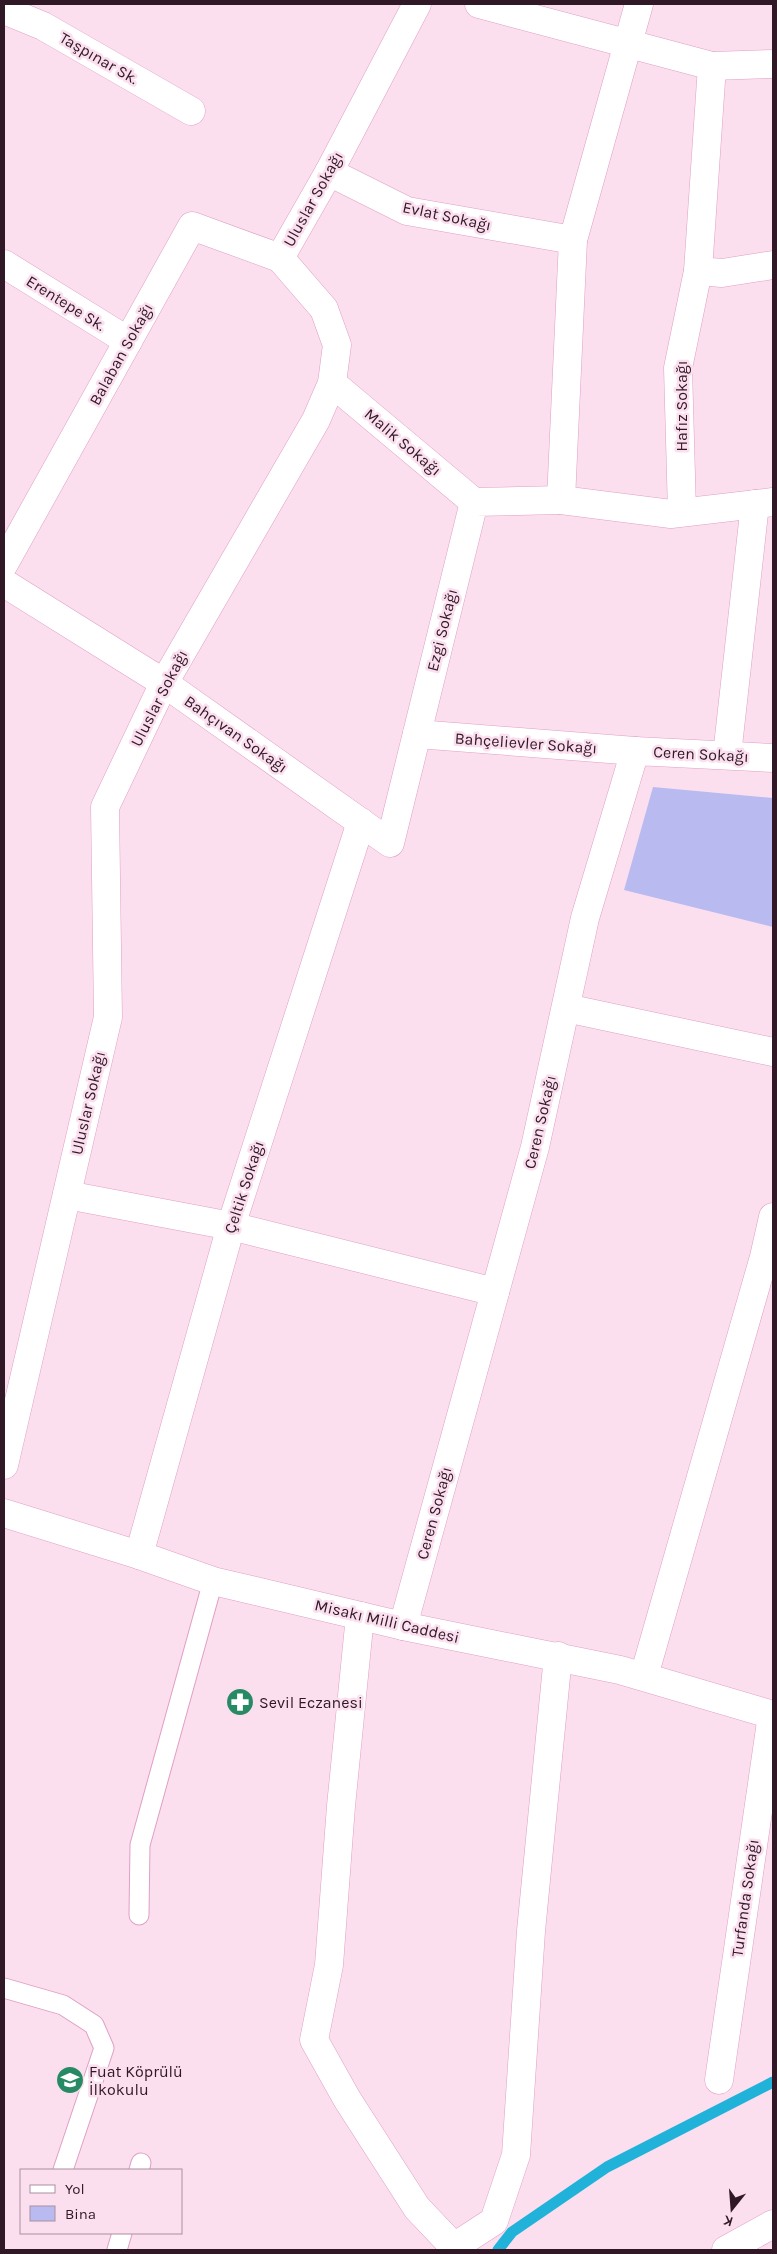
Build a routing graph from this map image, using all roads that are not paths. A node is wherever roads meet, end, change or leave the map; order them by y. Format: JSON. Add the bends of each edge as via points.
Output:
{"nodes":[{"id":1,"x":417,"y":4,"type":"edge"},
{"id":2,"x":478,"y":4,"type":"edge"},
{"id":3,"x":639,"y":4,"type":"edge"},
{"id":4,"x":4,"y":10,"type":"edge"},
{"id":5,"x":626,"y":43,"type":"junction"},
{"id":6,"x":773,"y":64,"type":"edge"},
{"id":7,"x":712,"y":66,"type":"junction"},
{"id":8,"x":191,"y":111,"type":"dead end"},
{"id":9,"x":329,"y":172,"type":"junction"},
{"id":10,"x":573,"y":240,"type":"junction"},
{"id":11,"x":280,"y":258,"type":"junction"},
{"id":12,"x":4,"y":264,"type":"edge"},
{"id":13,"x":773,"y":265,"type":"edge"},
{"id":14,"x":698,"y":271,"type":"junction"},
{"id":15,"x":128,"y":341,"type":"junction"},
{"id":16,"x":332,"y":383,"type":"junction"},
{"id":17,"x":561,"y":500,"type":"junction"},
{"id":18,"x":474,"y":502,"type":"junction"},
{"id":19,"x":764,"y":503,"type":"edge"},
{"id":20,"x":682,"y":512,"type":"junction"},
{"id":21,"x":4,"y":564,"type":"edge"},
{"id":22,"x":4,"y":582,"type":"edge"},
{"id":23,"x":164,"y":683,"type":"junction"},
{"id":24,"x":417,"y":734,"type":"junction"},
{"id":25,"x":635,"y":751,"type":"junction"},
{"id":26,"x":726,"y":755,"type":"junction"},
{"id":27,"x":773,"y":758,"type":"edge"},
{"id":28,"x":361,"y":822,"type":"junction"},
{"id":29,"x":390,"y":843,"type":"joint"},
{"id":30,"x":566,"y":1008,"type":"junction"},
{"id":31,"x":773,"y":1052,"type":"edge"},
{"id":32,"x":67,"y":1195,"type":"junction"},
{"id":33,"x":773,"y":1217,"type":"edge"},
{"id":34,"x":231,"y":1226,"type":"junction"},
{"id":35,"x":495,"y":1292,"type":"junction"},
{"id":36,"x":4,"y":1465,"type":"edge"},
{"id":37,"x":4,"y":1513,"type":"edge"},
{"id":38,"x":139,"y":1555,"type":"junction"},
{"id":39,"x":214,"y":1581,"type":"junction"},
{"id":40,"x":360,"y":1616,"type":"junction"},
{"id":41,"x":403,"y":1626,"type":"junction"},
{"id":42,"x":558,"y":1656,"type":"junction"},
{"id":43,"x":644,"y":1676,"type":"junction"},
{"id":44,"x":772,"y":1715,"type":"edge"},
{"id":45,"x":139,"y":1916,"type":"dead end"},
{"id":46,"x":4,"y":1988,"type":"edge"},
{"id":47,"x":719,"y":2080,"type":"dead end"},
{"id":48,"x":64,"y":2169,"type":"edge"},
{"id":49,"x":773,"y":2224,"type":"edge"},
{"id":50,"x":122,"y":2234,"type":"edge"},
{"id":51,"x":117,"y":2250,"type":"edge"},
{"id":52,"x":726,"y":2250,"type":"edge"}],
"edges":[{"from":1,"to":9,"type":"street","name":"Uluslar Sokağı"},
{"from":2,"to":5,"type":"street"},
{"from":3,"to":5,"type":"street"},
{"from":4,"to":8,"type":"street","name":"Taşpınar Sk.","via":[[43,26]]},
{"from":5,"to":7,"type":"street"},
{"from":5,"to":10,"type":"street"},
{"from":6,"to":7,"type":"street"},
{"from":7,"to":14,"type":"street","name":"Hafız Sokağı"},
{"from":9,"to":10,"type":"street","name":"Evlat Sokağı","via":[[407,211]]},
{"from":9,"to":11,"type":"street","name":"Uluslar Sokağı"},
{"from":10,"to":17,"type":"street"},
{"from":11,"to":15,"type":"street","name":"Balaban Sokağı","via":[[192,226]]},
{"from":11,"to":16,"type":"street","name":"Uluslar Sokağı","via":[[324,309],[337,345]]},
{"from":12,"to":15,"type":"street","name":"Erentepe Sk."},
{"from":13,"to":14,"type":"street","via":[[722,274]]},
{"from":14,"to":20,"type":"street","name":"Hafız Sokağı","via":[[678,368]]},
{"from":15,"to":21,"type":"street","name":"Balaban Sokağı"},
{"from":16,"to":18,"type":"street","name":"Malik Sokağı"},
{"from":16,"to":23,"type":"street","name":"Uluslar Sokağı","via":[[316,420]]},
{"from":17,"to":18,"type":"street"},
{"from":17,"to":20,"type":"street","via":[[670,514]]},
{"from":18,"to":24,"type":"street","name":"Ezgi Sokağı"},
{"from":19,"to":20,"type":"street"},
{"from":19,"to":26,"type":"street"},
{"from":22,"to":23,"type":"street","name":"Bahçıvan Sokağı"},
{"from":23,"to":28,"type":"street","name":"Bahçıvan Sokağı"},
{"from":23,"to":32,"type":"street","name":"Uluslar Sokağı","via":[[105,807],[108,1016]]},
{"from":24,"to":25,"type":"street","name":"Bahçelievler Sokağı"},
{"from":24,"to":29,"type":"street","name":"Ezgi Sokağı"},
{"from":25,"to":26,"type":"street","name":"Ceren Sokağı"},
{"from":25,"to":30,"type":"street","name":"Ceren Sokağı","via":[[586,918]]},
{"from":26,"to":27,"type":"street","name":"Ceren Sokağı"},
{"from":28,"to":29,"type":"street","name":"Bahçıvan Sokağı"},
{"from":28,"to":34,"type":"street","name":"Çeltik Sokağı"},
{"from":30,"to":31,"type":"street"},
{"from":30,"to":35,"type":"street","name":"Ceren Sokağı","via":[[535,1147]]},
{"from":32,"to":34,"type":"street"},
{"from":32,"to":36,"type":"street","name":"Uluslar Sokağı"},
{"from":33,"to":43,"type":"street"},
{"from":34,"to":35,"type":"street"},
{"from":34,"to":38,"type":"street","name":"Çeltik Sokağı"},
{"from":35,"to":41,"type":"street","name":"Ceren Sokağı"},
{"from":37,"to":38,"type":"street","name":"Misakı Milli Caddesi"},
{"from":38,"to":39,"type":"street","name":"Misakı Milli Caddesi"},
{"from":39,"to":40,"type":"street","name":"Misakı Milli Caddesi"},
{"from":39,"to":45,"type":"lane","via":[[140,1845]]},
{"from":40,"to":41,"type":"street","name":"Misakı Milli Caddesi"},
{"from":40,"to":42,"type":"street","via":[[329,1965],[314,2040],[347,2099],[417,2208],[454,2247],[494,2221],[516,2155],[531,1931]]},
{"from":41,"to":42,"type":"street","name":"Misakı Milli Caddesi"},
{"from":42,"to":43,"type":"street","name":"Misakı Milli Caddesi"},
{"from":43,"to":44,"type":"street","name":"Misakı Milli Caddesi"},
{"from":44,"to":47,"type":"street","name":"Turfanda Sokağı"},
{"from":46,"to":48,"type":"lane","via":[[63,2005],[94,2025],[104,2048]]},
{"from":49,"to":52,"type":"street"},
{"from":50,"to":51,"type":"lane"}]}
